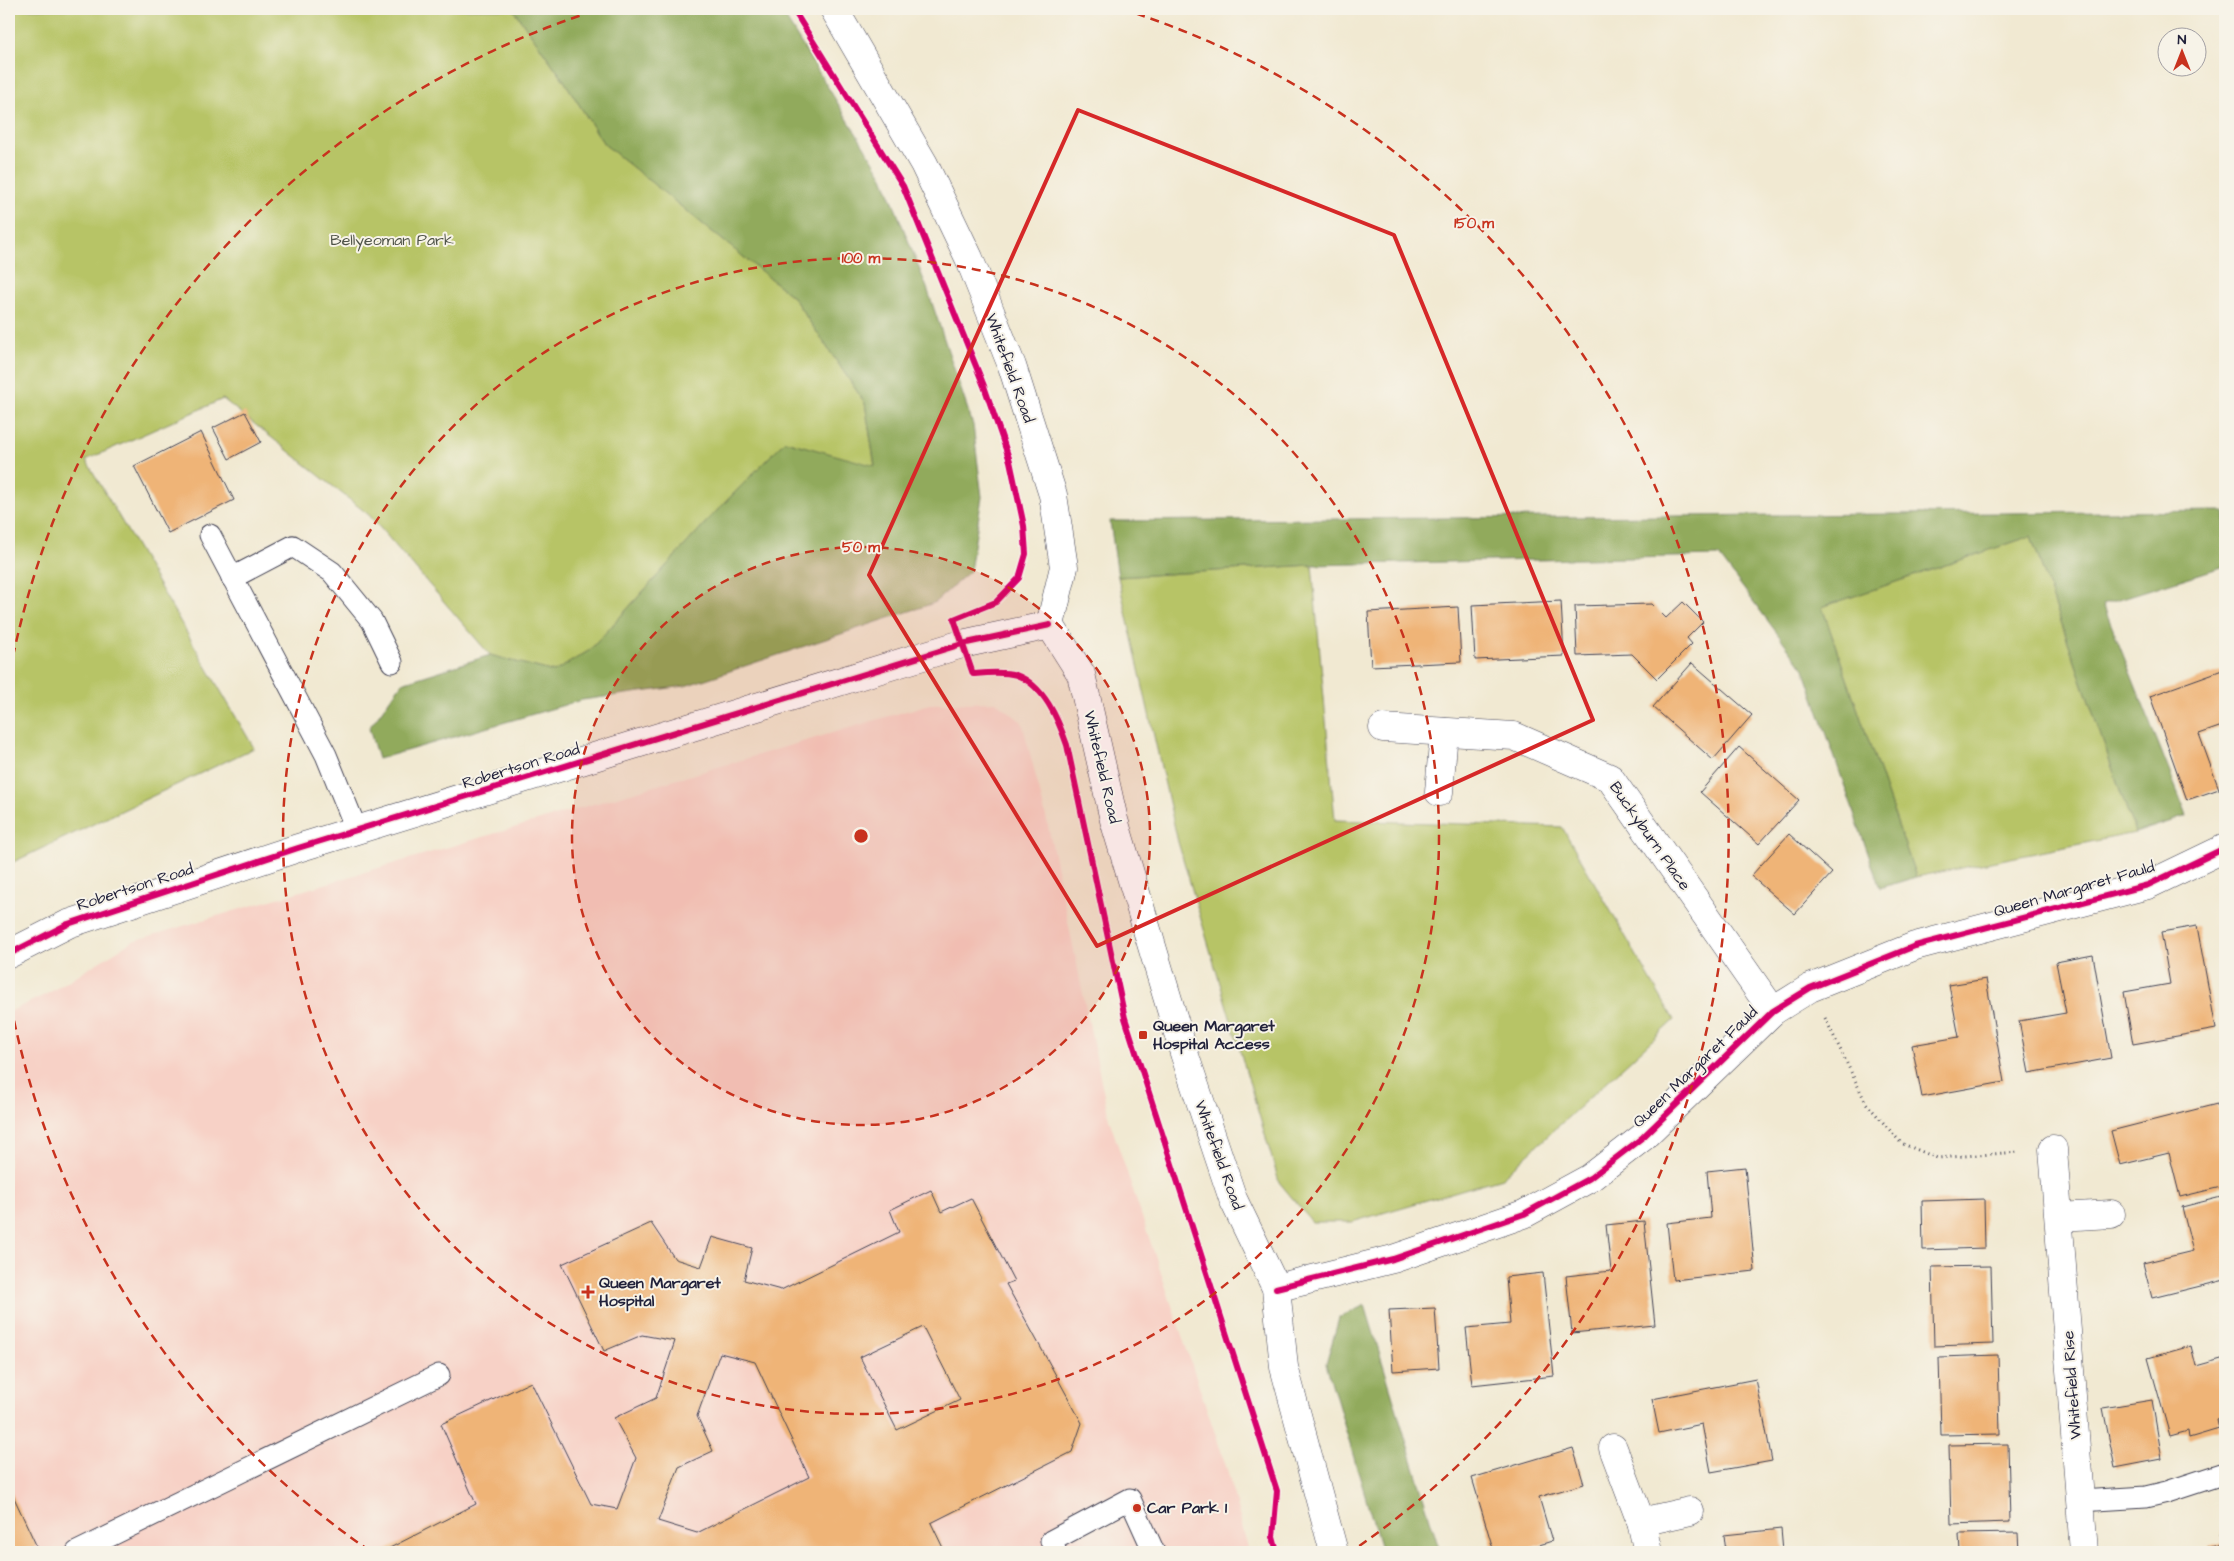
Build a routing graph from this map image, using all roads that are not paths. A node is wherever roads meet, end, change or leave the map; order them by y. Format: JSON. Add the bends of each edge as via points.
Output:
{"nodes":[{"id":1,"x":834,"y":9,"type":"edge"},
{"id":2,"x":210,"y":534,"type":"dead end"},
{"id":3,"x":232,"y":578,"type":"junction"},
{"id":4,"x":1050,"y":625,"type":"junction"},
{"id":5,"x":392,"y":662,"type":"dead end"},
{"id":6,"x":1383,"y":728,"type":"dead end"},
{"id":7,"x":1444,"y":732,"type":"junction"},
{"id":8,"x":1439,"y":792,"type":"dead end"},
{"id":9,"x":357,"y":831,"type":"junction"},
{"id":10,"x":2225,"y":848,"type":"edge"},
{"id":11,"x":9,"y":954,"type":"edge"},
{"id":12,"x":1773,"y":1012,"type":"junction"},
{"id":13,"x":2053,"y":1149,"type":"road end"},
{"id":14,"x":2111,"y":1214,"type":"dead end"},
{"id":15,"x":2059,"y":1217,"type":"junction"},
{"id":16,"x":1276,"y":1288,"type":"junction"},
{"id":17,"x":439,"y":1375,"type":"dead end"},
{"id":18,"x":1612,"y":1448,"type":"dead end"},
{"id":19,"x":2225,"y":1472,"type":"edge"},
{"id":20,"x":2080,"y":1501,"type":"junction"},
{"id":21,"x":1690,"y":1511,"type":"dead end"},
{"id":22,"x":1641,"y":1522,"type":"junction"},
{"id":23,"x":77,"y":1552,"type":"edge"},
{"id":24,"x":1056,"y":1552,"type":"edge"},
{"id":25,"x":1154,"y":1552,"type":"edge"},
{"id":26,"x":1334,"y":1552,"type":"edge"},
{"id":27,"x":1648,"y":1552,"type":"edge"},
{"id":28,"x":2084,"y":1552,"type":"edge"}],
"edges":[{"from":1,"to":4,"type":"street","name":"Whitefield Road","via":[[924,164],[969,258],[1012,366],[1052,495],[1064,567]]},
{"from":2,"to":3,"type":"lane"},
{"from":3,"to":5,"type":"lane","via":[[293,546],[332,572],[372,621]]},
{"from":3,"to":9,"type":"lane","via":[[326,755]]},
{"from":4,"to":9,"type":"street","name":"Robertson Road","via":[[962,644]]},
{"from":4,"to":16,"type":"street","name":"Whitefield Road","via":[[1081,674],[1114,820],[1184,1053],[1233,1199]]},
{"from":6,"to":7,"type":"street","name":"Buckyburn Place"},
{"from":7,"to":8,"type":"street"},
{"from":7,"to":12,"type":"street","name":"Buckyburn Place","via":[[1514,736],[1610,778]]},
{"from":9,"to":11,"type":"street","name":"Robertson Road","via":[[68,924]]},
{"from":10,"to":12,"type":"street","name":"Queen Margaret Fauld","via":[[2148,885],[1915,946],[1810,988]]},
{"from":12,"to":16,"type":"street","name":"Queen Margaret Fauld","via":[[1643,1137],[1590,1178],[1524,1214],[1393,1259]]},
{"from":13,"to":15,"type":"street","name":"Whitefield Rise"},
{"from":14,"to":15,"type":"street"},
{"from":15,"to":20,"type":"street","name":"Whitefield Rise"},
{"from":16,"to":26,"type":"street","name":"Whitefield Road","via":[[1284,1367]]},
{"from":17,"to":23,"type":"lane"},
{"from":18,"to":22,"type":"street"},
{"from":19,"to":20,"type":"lane","via":[[2146,1497]]},
{"from":20,"to":28,"type":"street","name":"Whitefield Rise"},
{"from":21,"to":22,"type":"street"},
{"from":22,"to":27,"type":"street"},
{"from":24,"to":25,"type":"lane","via":[[1051,1541],[1130,1499]]}]}
